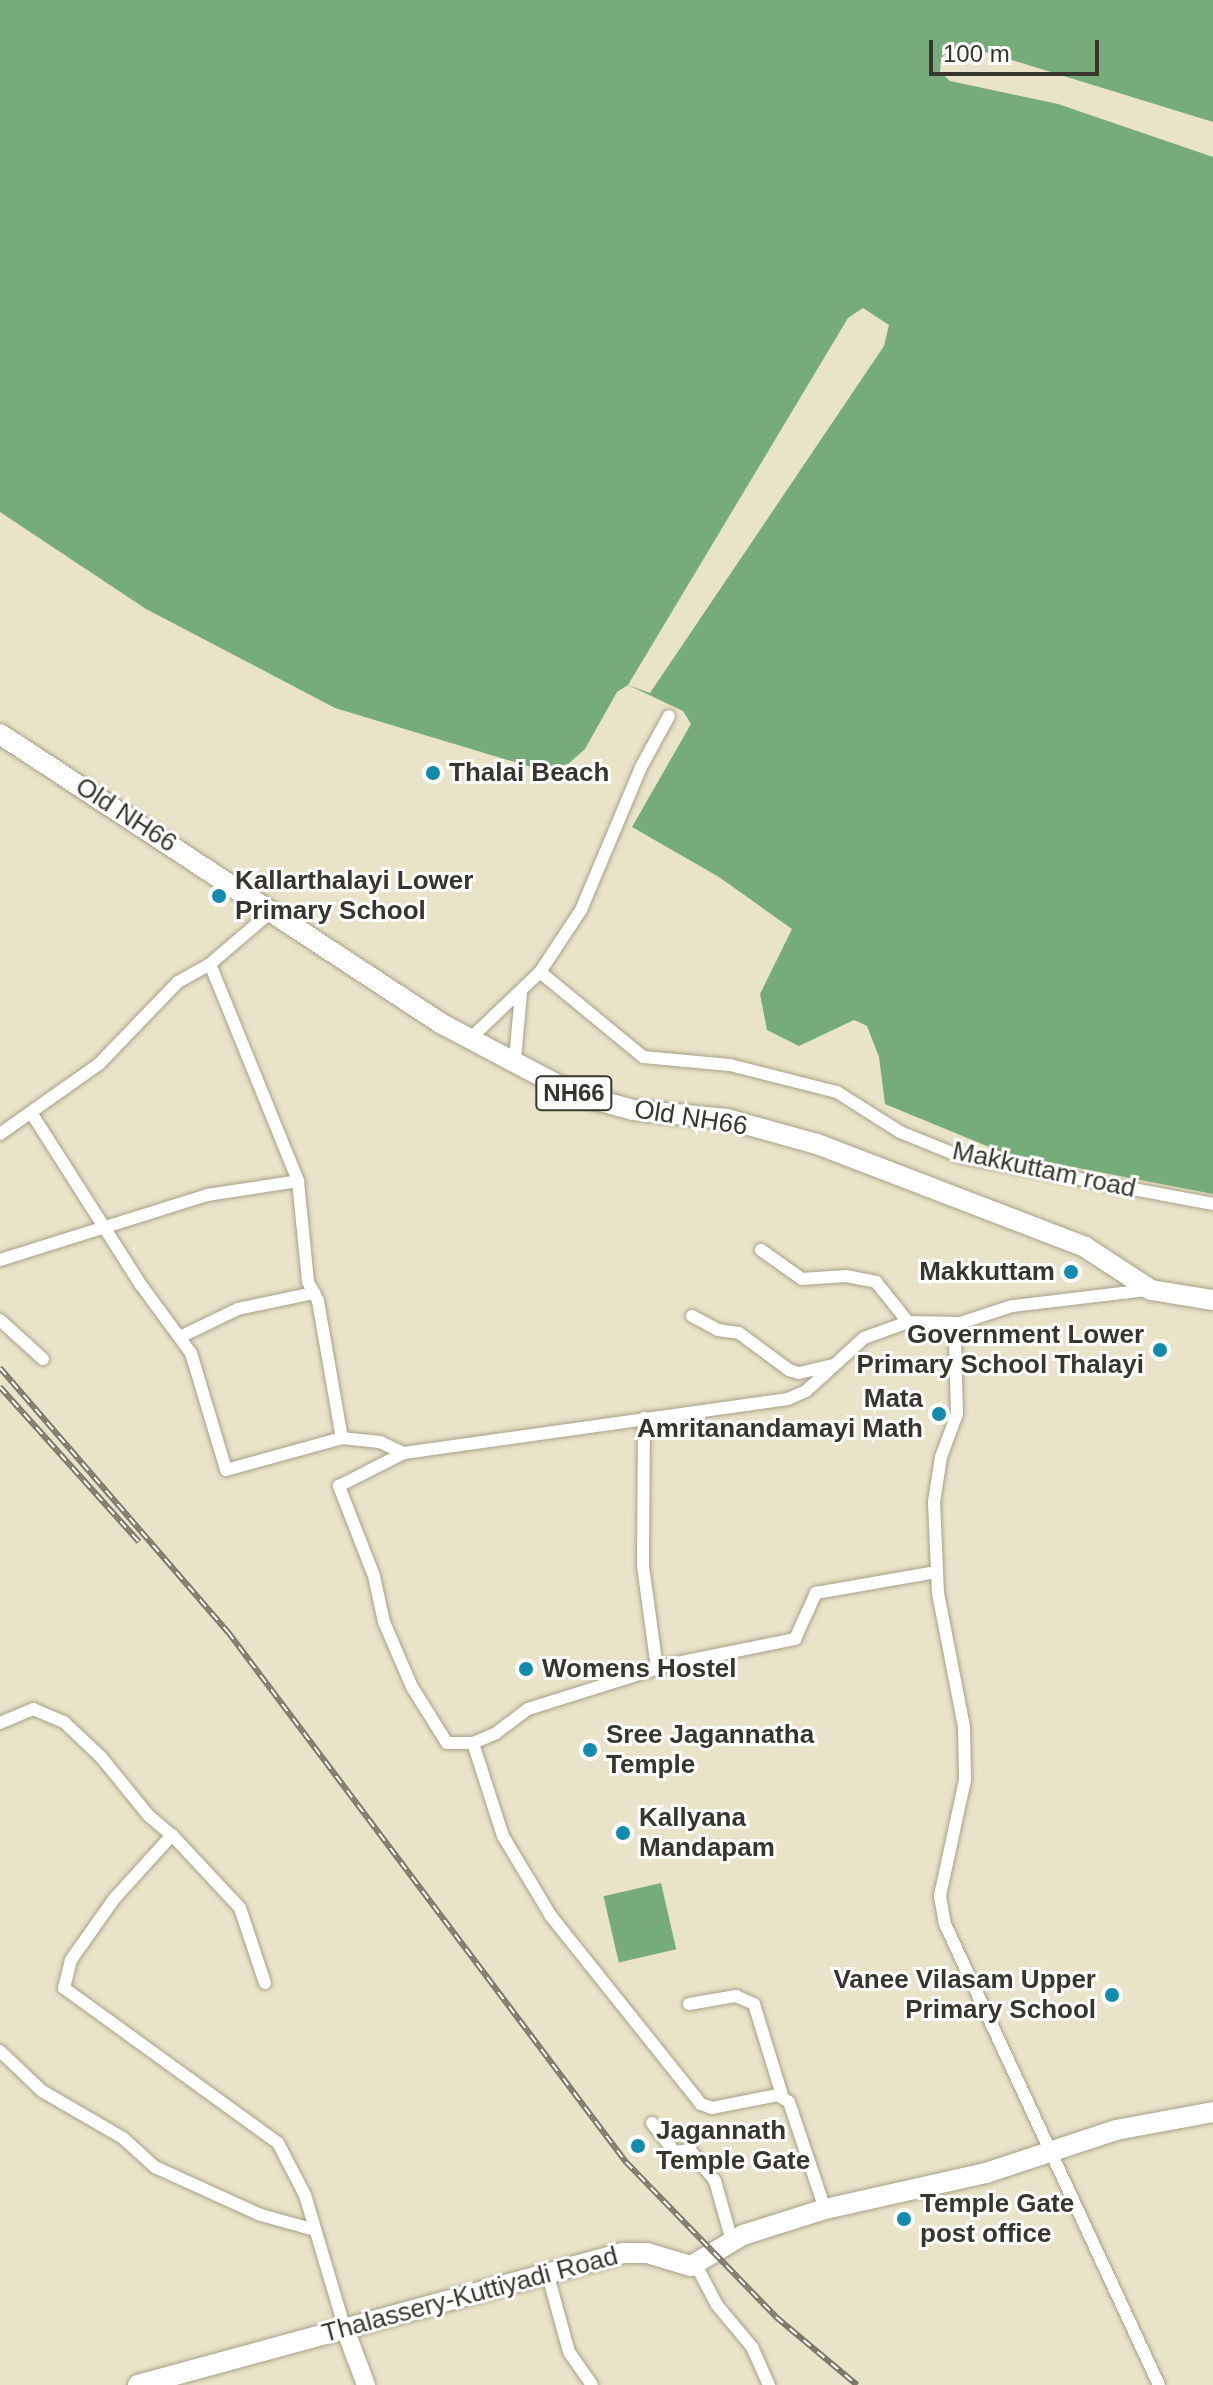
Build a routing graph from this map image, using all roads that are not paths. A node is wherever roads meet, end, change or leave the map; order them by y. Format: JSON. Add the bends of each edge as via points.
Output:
{"nodes":[{"id":1,"x":669,"y":716,"type":"dead end"},
{"id":2,"x":0,"y":734,"type":"edge"},
{"id":3,"x":273,"y":910,"type":"junction"},
{"id":4,"x":210,"y":964,"type":"junction"},
{"id":5,"x":540,"y":972,"type":"junction"},
{"id":6,"x":521,"y":993,"type":"junction"},
{"id":7,"x":473,"y":1036,"type":"junction"},
{"id":8,"x":515,"y":1059,"type":"junction"},
{"id":9,"x":32,"y":1114,"type":"junction"},
{"id":10,"x":0,"y":1134,"type":"edge"},
{"id":11,"x":298,"y":1181,"type":"junction"},
{"id":12,"x":1213,"y":1204,"type":"edge"},
{"id":13,"x":105,"y":1224,"type":"junction"},
{"id":14,"x":761,"y":1250,"type":"dead end"},
{"id":15,"x":0,"y":1260,"type":"edge"},
{"id":16,"x":1151,"y":1290,"type":"junction"},
{"id":17,"x":314,"y":1293,"type":"junction"},
{"id":18,"x":1213,"y":1300,"type":"edge"},
{"id":19,"x":692,"y":1316,"type":"dead end"},
{"id":20,"x":0,"y":1320,"type":"edge"},
{"id":21,"x":908,"y":1322,"type":"junction"},
{"id":22,"x":960,"y":1323,"type":"junction"},
{"id":23,"x":180,"y":1337,"type":"junction"},
{"id":24,"x":43,"y":1359,"type":"dead end"},
{"id":25,"x":833,"y":1365,"type":"junction"},
{"id":26,"x":644,"y":1418,"type":"junction"},
{"id":27,"x":342,"y":1438,"type":"junction"},
{"id":28,"x":404,"y":1453,"type":"junction"},
{"id":29,"x":936,"y":1572,"type":"junction"},
{"id":30,"x":657,"y":1668,"type":"junction"},
{"id":31,"x":0,"y":1723,"type":"edge"},
{"id":32,"x":473,"y":1743,"type":"junction"},
{"id":33,"x":172,"y":1835,"type":"junction"},
{"id":34,"x":265,"y":1983,"type":"dead end"},
{"id":35,"x":689,"y":2004,"type":"dead end"},
{"id":36,"x":0,"y":2051,"type":"edge"},
{"id":37,"x":783,"y":2098,"type":"junction"},
{"id":38,"x":1213,"y":2112,"type":"edge"},
{"id":39,"x":652,"y":2123,"type":"dead end"},
{"id":40,"x":1051,"y":2150,"type":"junction"},
{"id":41,"x":825,"y":2209,"type":"junction"},
{"id":42,"x":315,"y":2230,"type":"junction"},
{"id":43,"x":732,"y":2241,"type":"junction"},
{"id":44,"x":696,"y":2265,"type":"junction"},
{"id":45,"x":547,"y":2272,"type":"junction"},
{"id":46,"x":345,"y":2329,"type":"junction"},
{"id":47,"x":138,"y":2385,"type":"edge"},
{"id":48,"x":366,"y":2385,"type":"edge"},
{"id":49,"x":592,"y":2385,"type":"edge"},
{"id":50,"x":769,"y":2385,"type":"edge"},
{"id":51,"x":1159,"y":2385,"type":"edge"}],
"edges":[{"from":1,"to":5,"type":"street","via":[[641,767],[587,897]]},
{"from":2,"to":3,"type":"main road","name":"Old NH66","number":"NH66"},
{"from":3,"to":4,"type":"street"},
{"from":3,"to":7,"type":"main road","name":"Old NH66","number":"NH66","via":[[442,1024]]},
{"from":4,"to":9,"type":"street","via":[[178,982],[99,1064]]},
{"from":4,"to":11,"type":"street"},
{"from":5,"to":6,"type":"street"},
{"from":5,"to":12,"type":"street","name":"Makkuttam road","via":[[643,1057],[730,1065],[837,1092],[900,1132],[962,1157]]},
{"from":6,"to":7,"type":"street"},
{"from":6,"to":8,"type":"street"},
{"from":7,"to":8,"type":"main road","name":"Old NH66","number":"NH66"},
{"from":8,"to":16,"type":"main road","name":"Old NH66","number":"NH66","via":[[575,1094],[633,1110],[727,1119],[817,1144],[1085,1247]]},
{"from":9,"to":10,"type":"street"},
{"from":9,"to":13,"type":"street"},
{"from":11,"to":13,"type":"street","via":[[207,1195]]},
{"from":11,"to":17,"type":"street","via":[[308,1282]]},
{"from":13,"to":15,"type":"street"},
{"from":13,"to":23,"type":"street"},
{"from":14,"to":21,"type":"street","via":[[802,1279],[846,1276],[876,1282]]},
{"from":16,"to":18,"type":"main road","name":"Old NH66","number":"NH66"},
{"from":16,"to":22,"type":"street","via":[[1012,1306]]},
{"from":17,"to":23,"type":"street","via":[[238,1309]]},
{"from":17,"to":27,"type":"street"},
{"from":19,"to":25,"type":"street","via":[[718,1330],[739,1333],[789,1370],[799,1373]]},
{"from":20,"to":24,"type":"street"},
{"from":21,"to":22,"type":"street"},
{"from":21,"to":25,"type":"street","via":[[864,1338]]},
{"from":22,"to":29,"type":"street","via":[[955,1339],[957,1414],[941,1457],[934,1502]]},
{"from":23,"to":27,"type":"street","via":[[201,1376],[226,1470]]},
{"from":25,"to":26,"type":"street","via":[[806,1391],[788,1399]]},
{"from":26,"to":28,"type":"street"},
{"from":26,"to":30,"type":"street","via":[[643,1566]]},
{"from":27,"to":28,"type":"street","via":[[380,1442]]},
{"from":28,"to":32,"type":"street","via":[[339,1486],[374,1576],[384,1622],[412,1687],[447,1743]]},
{"from":29,"to":30,"type":"street","via":[[816,1593],[795,1639]]},
{"from":29,"to":40,"type":"street","via":[[964,1727],[965,1780],[940,1896],[945,1924]]},
{"from":30,"to":32,"type":"street","via":[[528,1709]]},
{"from":31,"to":33,"type":"street","via":[[33,1709],[64,1722]]},
{"from":32,"to":37,"type":"street","via":[[503,1836],[551,1916],[701,2104],[712,2108]]},
{"from":33,"to":34,"type":"street","via":[[240,1908]]},
{"from":33,"to":42,"type":"street","via":[[114,1899],[71,1960],[64,1988],[278,2143],[297,2175]]},
{"from":35,"to":37,"type":"street","via":[[736,1996],[754,2004]]},
{"from":36,"to":42,"type":"street","via":[[42,2091],[123,2138],[155,2167],[261,2215]]},
{"from":37,"to":41,"type":"street","via":[[795,2113]]},
{"from":38,"to":40,"type":"main road","via":[[1168,2117]]},
{"from":39,"to":43,"type":"street","via":[[675,2152],[690,2150],[715,2181]]},
{"from":40,"to":41,"type":"main road","via":[[986,2173]]},
{"from":40,"to":51,"type":"street"},
{"from":41,"to":43,"type":"main road"},
{"from":42,"to":46,"type":"street"},
{"from":43,"to":44,"type":"main road"},
{"from":44,"to":45,"type":"main road","name":"Thalassery-Kuttiyadi Road","via":[[630,2252]]},
{"from":44,"to":50,"type":"street","via":[[717,2305],[752,2347]]},
{"from":45,"to":46,"type":"main road","name":"Thalassery-Kuttiyadi Road"},
{"from":45,"to":49,"type":"street","via":[[569,2352]]},
{"from":46,"to":47,"type":"main road","name":"Thalassery-Kuttiyadi Road"},
{"from":46,"to":48,"type":"main road"}]}
